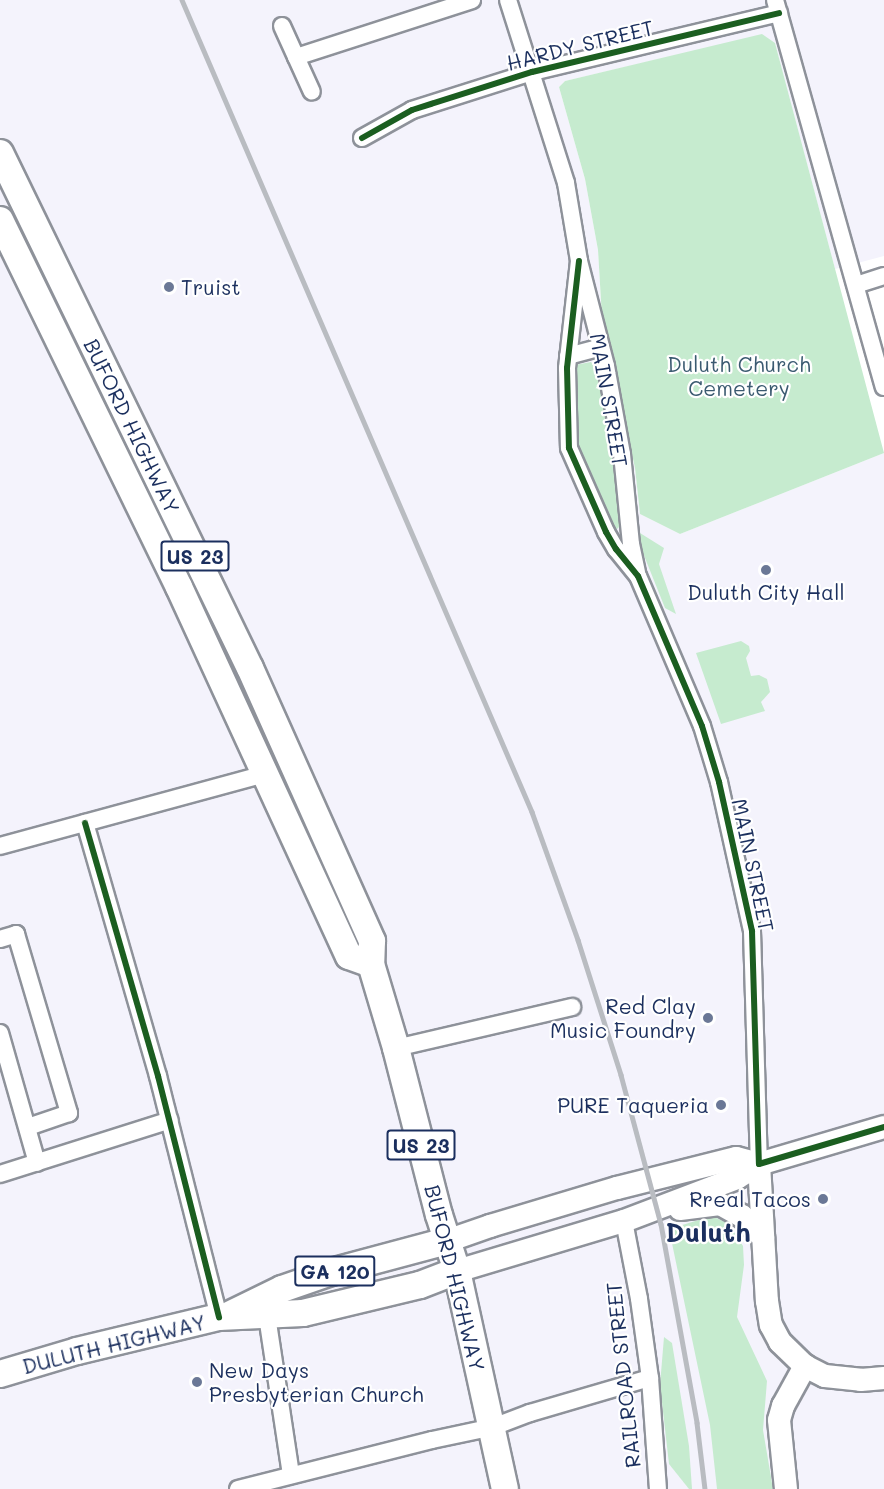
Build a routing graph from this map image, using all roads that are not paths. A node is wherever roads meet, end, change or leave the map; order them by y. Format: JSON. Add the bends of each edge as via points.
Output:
{"nodes":[{"id":1,"x":472,"y":0,"type":"edge"},
{"id":2,"x":508,"y":0,"type":"edge"},
{"id":3,"x":777,"y":7,"type":"edge"},
{"id":4,"x":282,"y":26,"type":"dead end"},
{"id":5,"x":296,"y":57,"type":"junction"},
{"id":6,"x":532,"y":72,"type":"junction"},
{"id":7,"x":312,"y":92,"type":"dead end"},
{"id":8,"x":362,"y":138,"type":"dead end"},
{"id":9,"x":0,"y":153,"type":"edge"},
{"id":10,"x":3,"y":227,"type":"edge"},
{"id":11,"x":579,"y":261,"type":"junction"},
{"id":12,"x":59,"y":274,"type":"junction"},
{"id":13,"x":884,"y":276,"type":"edge"},
{"id":14,"x":856,"y":285,"type":"junction"},
{"id":15,"x":601,"y":347,"type":"junction"},
{"id":16,"x":568,"y":356,"type":"junction"},
{"id":17,"x":884,"y":387,"type":"edge"},
{"id":18,"x":96,"y":419,"type":"junction"},
{"id":19,"x":166,"y":496,"type":"junction"},
{"id":20,"x":638,"y":576,"type":"junction"},
{"id":21,"x":215,"y":665,"type":"junction"},
{"id":22,"x":297,"y":771,"type":"junction"},
{"id":23,"x":265,"y":774,"type":"junction"},
{"id":24,"x":85,"y":823,"type":"junction"},
{"id":25,"x":0,"y":846,"type":"edge"},
{"id":26,"x":348,"y":889,"type":"junction"},
{"id":27,"x":0,"y":939,"type":"edge"},
{"id":28,"x":371,"y":964,"type":"junction"},
{"id":29,"x":572,"y":1007,"type":"dead end"},
{"id":30,"x":0,"y":1034,"type":"edge"},
{"id":31,"x":396,"y":1048,"type":"junction"},
{"id":32,"x":170,"y":1120,"type":"junction"},
{"id":33,"x":28,"y":1127,"type":"junction"},
{"id":34,"x":884,"y":1127,"type":"edge"},
{"id":35,"x":37,"y":1163,"type":"junction"},
{"id":36,"x":759,"y":1164,"type":"junction"},
{"id":37,"x":0,"y":1174,"type":"edge"},
{"id":38,"x":657,"y":1208,"type":"junction"},
{"id":39,"x":624,"y":1221,"type":"junction"},
{"id":40,"x":763,"y":1237,"type":"junction"},
{"id":41,"x":447,"y":1241,"type":"junction"},
{"id":42,"x":457,"y":1271,"type":"junction"},
{"id":43,"x":223,"y":1316,"type":"junction"},
{"id":44,"x":267,"y":1316,"type":"junction"},
{"id":45,"x":805,"y":1366,"type":"junction"},
{"id":46,"x":0,"y":1374,"type":"edge"},
{"id":47,"x":650,"y":1378,"type":"junction"},
{"id":48,"x":884,"y":1378,"type":"edge"},
{"id":49,"x":493,"y":1428,"type":"junction"},
{"id":50,"x":291,"y":1475,"type":"junction"},
{"id":51,"x":238,"y":1489,"type":"edge"},
{"id":52,"x":505,"y":1489,"type":"edge"},
{"id":53,"x":658,"y":1489,"type":"edge"},
{"id":54,"x":786,"y":1489,"type":"edge"}],
"edges":[{"from":1,"to":5,"type":"street"},
{"from":2,"to":6,"type":"street","name":"MAIN STREET"},
{"from":3,"to":6,"type":"street","name":"HARDY STREET"},
{"from":3,"to":14,"type":"street"},
{"from":4,"to":5,"type":"street"},
{"from":5,"to":7,"type":"street"},
{"from":6,"to":8,"type":"street","name":"HARDY STREET","via":[[412,110]]},
{"from":6,"to":11,"type":"street","name":"MAIN STREET","via":[[566,183]]},
{"from":9,"to":12,"type":"main road","name":"BUFORD HIGHWAY","number":"US 23"},
{"from":10,"to":12,"type":"main road","via":[[43,273]]},
{"from":10,"to":18,"type":"main road","name":"BUFORD HIGHWAY","number":"US 23"},
{"from":11,"to":15,"type":"street","name":"MAIN STREET"},
{"from":11,"to":16,"type":"street","name":"MAIN STREET"},
{"from":12,"to":19,"type":"main road","name":"BUFORD HIGHWAY","number":"US 23"},
{"from":13,"to":14,"type":"street"},
{"from":14,"to":17,"type":"street"},
{"from":15,"to":16,"type":"street"},
{"from":15,"to":20,"type":"street","name":"MAIN STREET","via":[[622,454]]},
{"from":16,"to":20,"type":"street","name":"MAIN STREET","via":[[569,448],[606,532]]},
{"from":18,"to":19,"type":"main road","via":[[116,423],[146,482]]},
{"from":18,"to":21,"type":"main road","name":"BUFORD HIGHWAY","number":"US 23"},
{"from":19,"to":22,"type":"main road","name":"BUFORD HIGHWAY","number":"US 23"},
{"from":20,"to":36,"type":"street","name":"MAIN STREET","via":[[702,726],[749,911]]},
{"from":21,"to":22,"type":"main road","via":[[240,687],[281,766],[289,773]]},
{"from":21,"to":23,"type":"main road","name":"BUFORD HIGHWAY","number":"US 23"},
{"from":22,"to":26,"type":"main road","name":"BUFORD HIGHWAY","number":"US 23"},
{"from":23,"to":24,"type":"street"},
{"from":23,"to":26,"type":"main road","via":[[296,798],[324,870]]},
{"from":23,"to":28,"type":"main road","name":"BUFORD HIGHWAY","number":"US 23","via":[[349,956]]},
{"from":24,"to":25,"type":"street"},
{"from":24,"to":32,"type":"street"},
{"from":26,"to":28,"type":"main road","name":"BUFORD HIGHWAY","number":"US 23","via":[[372,941]]},
{"from":27,"to":33,"type":"street","via":[[16,934],[69,1113]]},
{"from":28,"to":31,"type":"main road","name":"BUFORD HIGHWAY","number":"US 23"},
{"from":29,"to":31,"type":"street"},
{"from":30,"to":33,"type":"street"},
{"from":31,"to":41,"type":"main road","name":"BUFORD HIGHWAY","number":"US 23"},
{"from":32,"to":35,"type":"street"},
{"from":32,"to":43,"type":"street"},
{"from":33,"to":35,"type":"street"},
{"from":34,"to":36,"type":"main road"},
{"from":35,"to":37,"type":"street"},
{"from":36,"to":38,"type":"main road","via":[[737,1178]]},
{"from":36,"to":40,"type":"main road","name":"MAIN STREET"},
{"from":36,"to":41,"type":"main road","via":[[736,1158],[616,1188]]},
{"from":38,"to":39,"type":"main road"},
{"from":38,"to":40,"type":"main road","via":[[668,1211],[720,1204],[742,1216]]},
{"from":39,"to":42,"type":"main road"},
{"from":39,"to":47,"type":"street","name":"RAILROAD STREET"},
{"from":40,"to":45,"type":"main road","name":"MAIN STREET","via":[[771,1325],[780,1342]]},
{"from":41,"to":42,"type":"main road","name":"BUFORD HIGHWAY","number":"US 23"},
{"from":41,"to":43,"type":"main road","name":"DULUTH HIGHWAY","number":"GA 120","via":[[282,1288]]},
{"from":42,"to":44,"type":"main road","name":"DULUTH HIGHWAY","number":"GA 120","via":[[420,1285],[289,1315]]},
{"from":42,"to":49,"type":"main road","name":"BUFORD HIGHWAY","number":"US 23"},
{"from":43,"to":44,"type":"main road","name":"DULUTH HIGHWAY","number":"GA 120"},
{"from":43,"to":46,"type":"main road","name":"DULUTH HIGHWAY","number":"GA 120"},
{"from":44,"to":50,"type":"street"},
{"from":45,"to":48,"type":"main road","via":[[841,1379]]},
{"from":45,"to":54,"type":"main road","via":[[779,1420]]},
{"from":47,"to":49,"type":"street","via":[[530,1413]]},
{"from":47,"to":53,"type":"street","name":"RAILROAD STREET"},
{"from":49,"to":50,"type":"street"},
{"from":49,"to":52,"type":"main road","name":"BUFORD HIGHWAY","number":"US 23"},
{"from":50,"to":51,"type":"street"}]}
